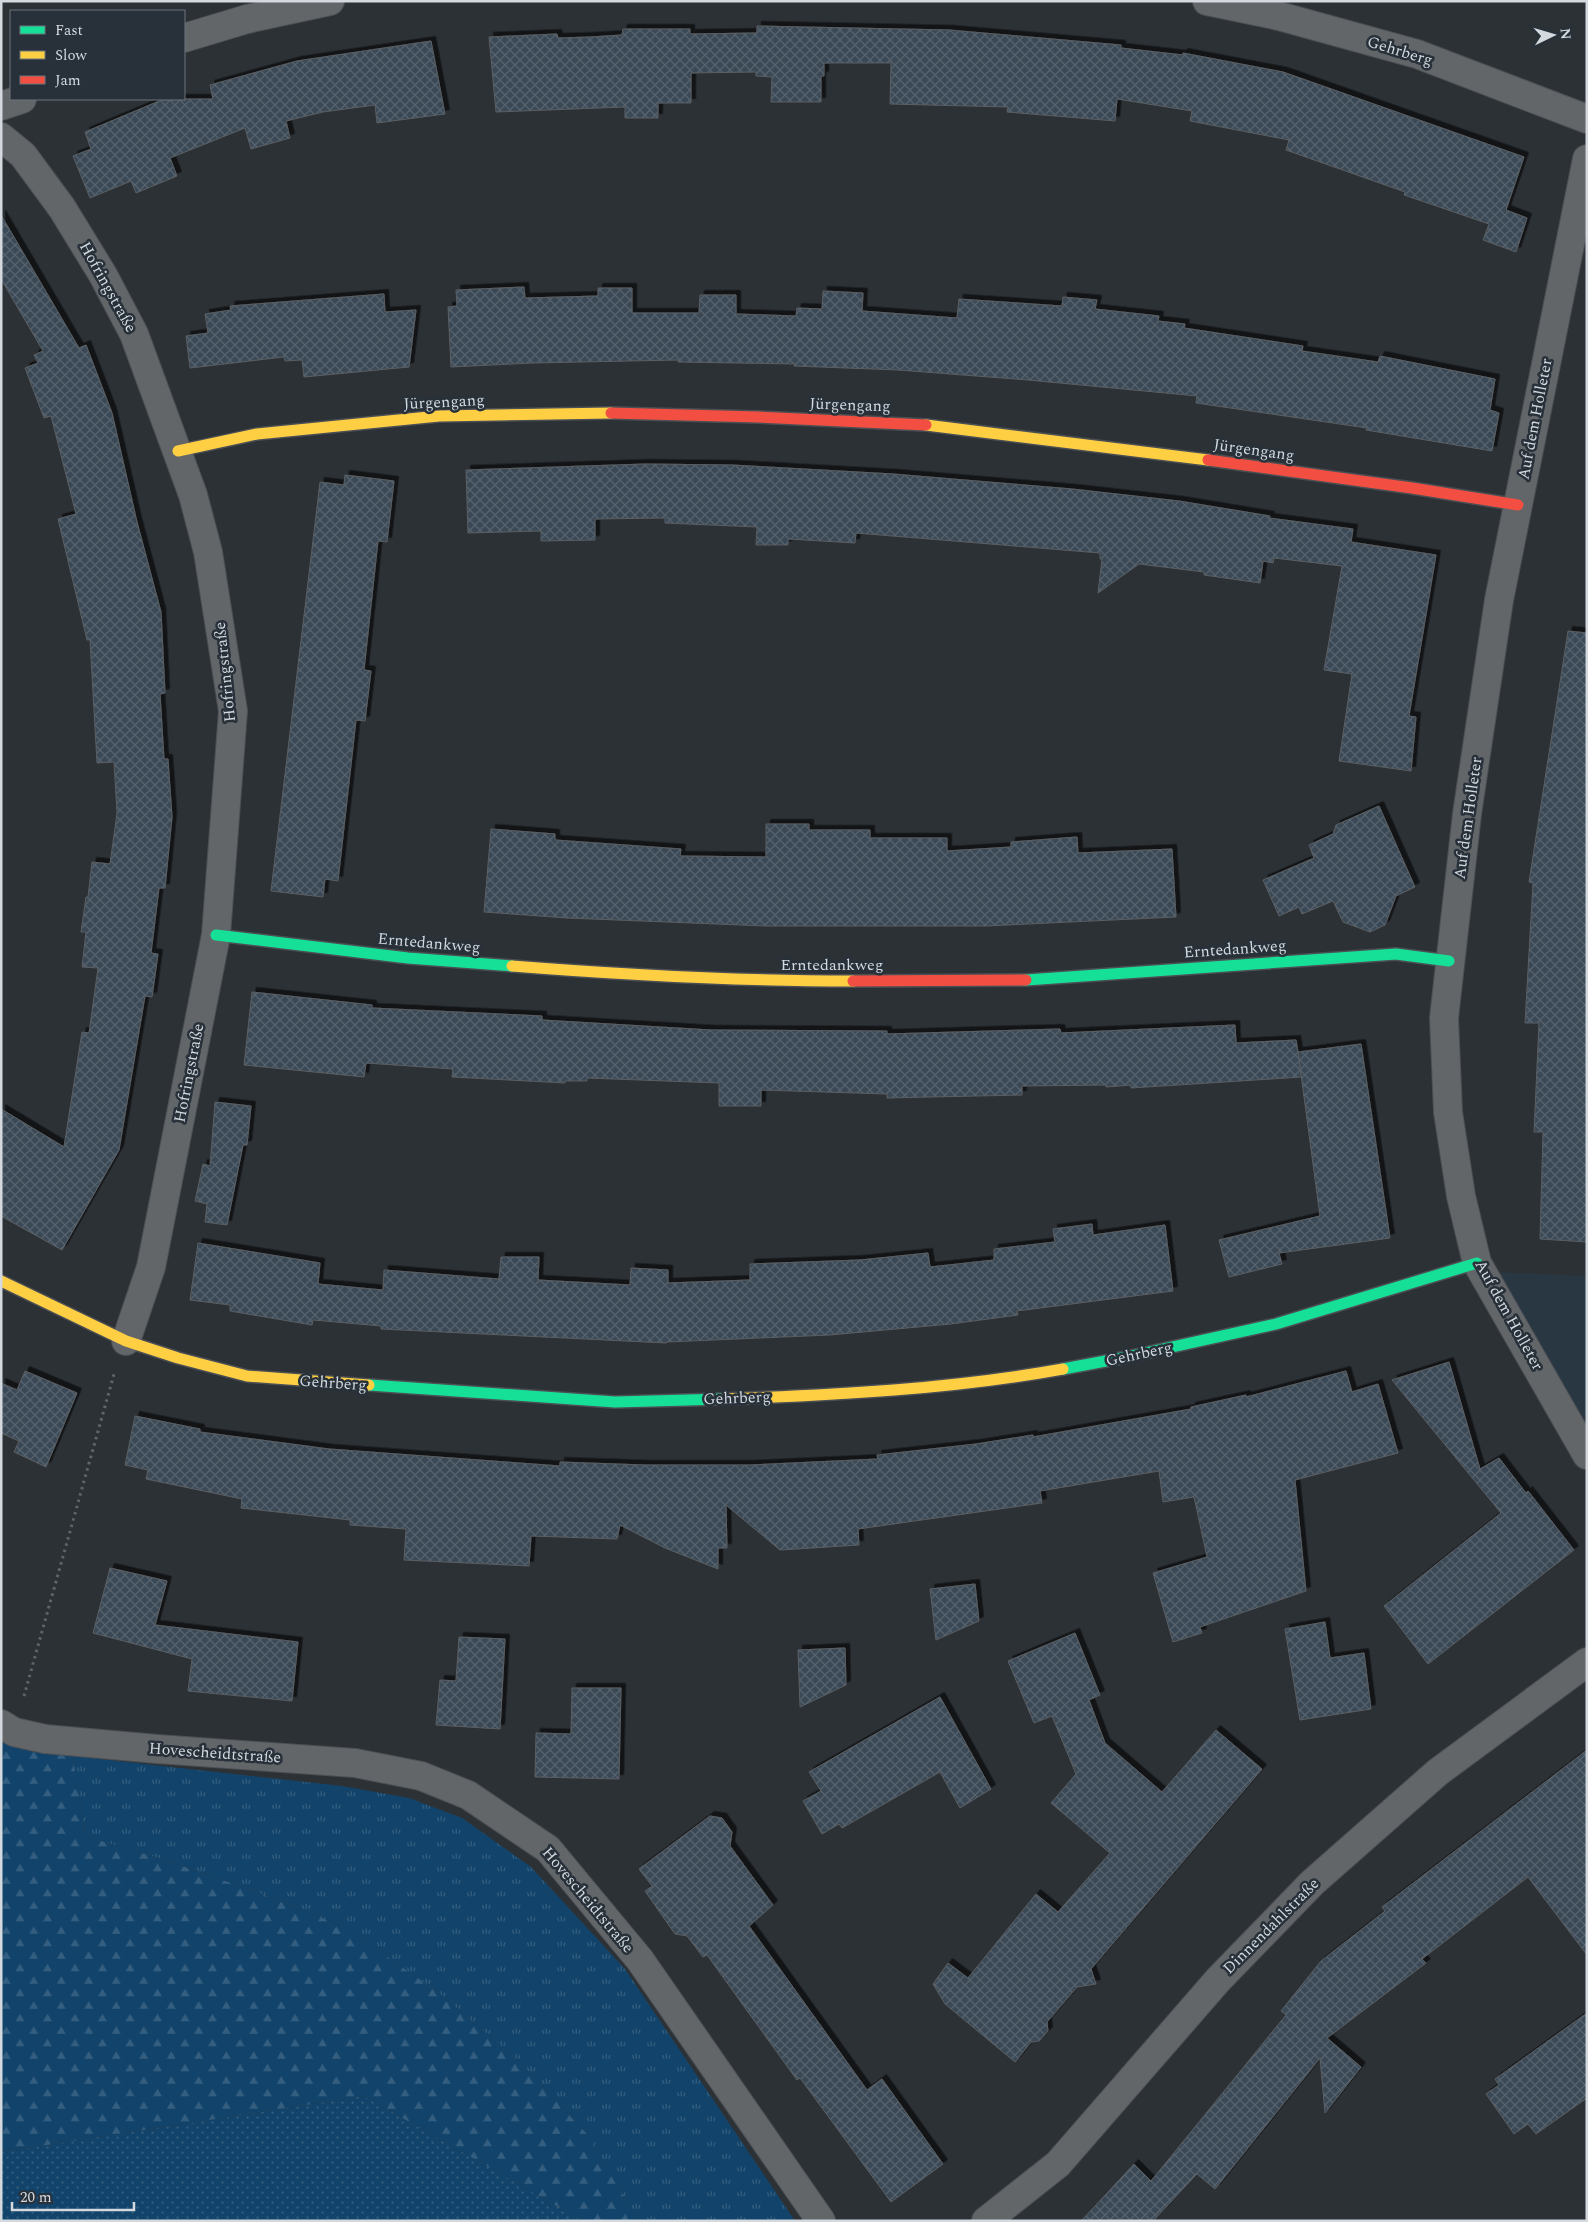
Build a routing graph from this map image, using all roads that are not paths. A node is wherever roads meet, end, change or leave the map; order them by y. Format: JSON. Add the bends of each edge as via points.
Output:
{"nodes":[{"id":1,"x":330,"y":1,"type":"edge"},
{"id":2,"x":1207,"y":1,"type":"edge"},
{"id":3,"x":185,"y":38,"type":"edge"},
{"id":4,"x":19,"y":100,"type":"edge"},
{"id":5,"x":1,"y":106,"type":"edge"},
{"id":6,"x":1587,"y":119,"type":"edge"},
{"id":7,"x":1,"y":137,"type":"edge"},
{"id":8,"x":1587,"y":159,"type":"edge"},
{"id":9,"x":178,"y":451,"type":"junction"},
{"id":10,"x":1518,"y":505,"type":"junction"},
{"id":11,"x":216,"y":936,"type":"junction"},
{"id":12,"x":1449,"y":961,"type":"junction"},
{"id":13,"x":1477,"y":1263,"type":"junction"},
{"id":14,"x":1,"y":1281,"type":"edge"},
{"id":15,"x":126,"y":1341,"type":"junction"},
{"id":16,"x":1587,"y":1455,"type":"edge"},
{"id":17,"x":1587,"y":1662,"type":"edge"},
{"id":18,"x":8,"y":1728,"type":"edge"},
{"id":19,"x":821,"y":2221,"type":"edge"},
{"id":20,"x":986,"y":2221,"type":"edge"}],
"edges":[{"from":1,"to":3,"type":"street","via":[[247,19]]},
{"from":2,"to":6,"type":"street","name":"Gehrberg","via":[[1279,16],[1417,54]]},
{"from":4,"to":5,"type":"street"},
{"from":7,"to":9,"type":"street","name":"Hofringstraße","via":[[23,155],[62,208],[103,275],[134,334]]},
{"from":8,"to":10,"type":"street","name":"Auf dem Holleter"},
{"from":9,"to":10,"type":"street","name":"Jürgengang","via":[[257,434],[440,416],[594,413],[905,423],[1098,445]]},
{"from":9,"to":11,"type":"street","name":"Hofringstraße","via":[[208,552],[232,711]]},
{"from":10,"to":12,"type":"street","name":"Auf dem Holleter","via":[[1499,600]]},
{"from":11,"to":12,"type":"street","name":"Erntedankweg","via":[[408,958],[600,973],[780,982],[1032,980],[1396,954]]},
{"from":11,"to":15,"type":"street","name":"Hofringstraße","via":[[151,1267]]},
{"from":12,"to":13,"type":"street","name":"Auf dem Holleter","via":[[1444,1018],[1448,1112],[1460,1196]]},
{"from":13,"to":15,"type":"street","name":"Gehrberg","via":[[1276,1324],[1127,1357],[1028,1375],[836,1394],[615,1402],[412,1389],[247,1376]]},
{"from":13,"to":16,"type":"street","name":"Auf dem Holleter"},
{"from":14,"to":15,"type":"street","name":"Gehrberg"},
{"from":17,"to":20,"type":"street","name":"Dinnendahlstraße","via":[[1438,1772],[1312,1883],[1218,1980],[1058,2164]]},
{"from":18,"to":19,"type":"street","name":"Hovescheidtstraße","via":[[44,1739],[355,1763],[421,1776],[468,1795],[548,1849],[640,1960]]}]}
